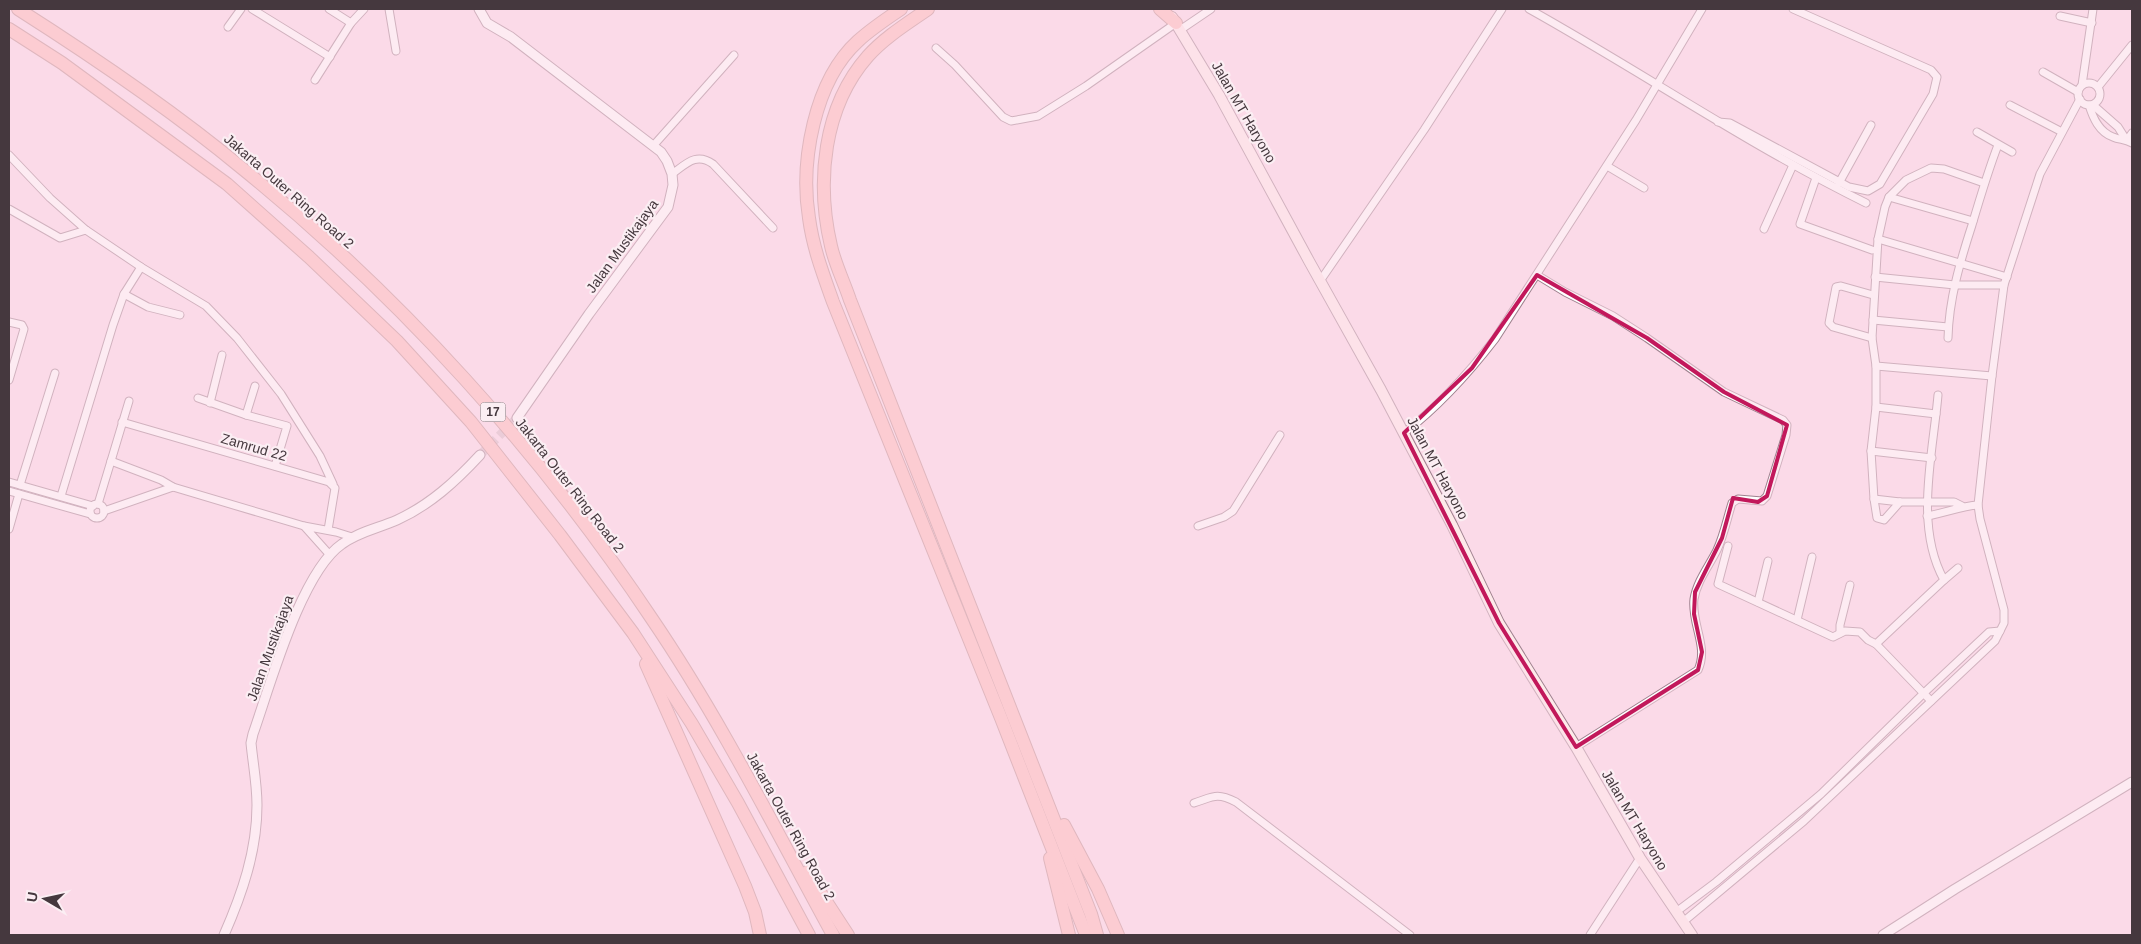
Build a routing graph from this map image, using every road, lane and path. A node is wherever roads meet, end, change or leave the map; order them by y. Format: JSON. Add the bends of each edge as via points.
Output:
{"nodes":[{"id":1,"x":18,"y":9,"type":"edge"},
{"id":2,"x":241,"y":9,"type":"edge"},
{"id":3,"x":252,"y":9,"type":"edge"},
{"id":4,"x":329,"y":9,"type":"edge"},
{"id":5,"x":364,"y":9,"type":"edge"},
{"id":6,"x":389,"y":9,"type":"edge"},
{"id":7,"x":479,"y":9,"type":"edge"},
{"id":8,"x":900,"y":9,"type":"edge"},
{"id":9,"x":928,"y":9,"type":"edge"},
{"id":10,"x":1160,"y":9,"type":"edge"},
{"id":11,"x":1167,"y":9,"type":"edge"},
{"id":12,"x":1211,"y":9,"type":"edge"},
{"id":13,"x":1502,"y":9,"type":"edge"},
{"id":14,"x":1529,"y":9,"type":"edge"},
{"id":15,"x":1702,"y":9,"type":"edge"},
{"id":16,"x":1794,"y":9,"type":"edge"},
{"id":17,"x":2093,"y":9,"type":"edge"},
{"id":18,"x":2060,"y":16,"type":"dead end"},
{"id":19,"x":351,"y":23,"type":"junction"},
{"id":20,"x":2092,"y":23,"type":"junction"},
{"id":21,"x":228,"y":27,"type":"dead end"},
{"id":22,"x":1178,"y":27,"type":"junction"},
{"id":23,"x":9,"y":29,"type":"edge"},
{"id":24,"x":2132,"y":45,"type":"edge"},
{"id":25,"x":936,"y":48,"type":"dead end"},
{"id":26,"x":396,"y":51,"type":"dead end"},
{"id":27,"x":734,"y":54,"type":"dead end"},
{"id":28,"x":330,"y":57,"type":"junction"},
{"id":29,"x":2043,"y":72,"type":"dead end"},
{"id":30,"x":315,"y":80,"type":"dead end"},
{"id":31,"x":1658,"y":83,"type":"junction"},
{"id":32,"x":2098,"y":87,"type":"junction"},
{"id":33,"x":2080,"y":92,"type":"junction"},
{"id":34,"x":2010,"y":105,"type":"dead end"},
{"id":35,"x":2091,"y":105,"type":"junction"},
{"id":36,"x":1718,"y":122,"type":"junction"},
{"id":37,"x":1871,"y":125,"type":"dead end"},
{"id":38,"x":1977,"y":132,"type":"dead end"},
{"id":39,"x":2062,"y":132,"type":"junction"},
{"id":40,"x":2132,"y":132,"type":"edge"},
{"id":41,"x":2128,"y":140,"type":"edge"},
{"id":42,"x":1998,"y":145,"type":"junction"},
{"id":43,"x":653,"y":146,"type":"junction"},
{"id":44,"x":2012,"y":152,"type":"dead end"},
{"id":45,"x":9,"y":155,"type":"edge"},
{"id":46,"x":1793,"y":165,"type":"junction"},
{"id":47,"x":1607,"y":166,"type":"junction"},
{"id":48,"x":672,"y":174,"type":"junction"},
{"id":49,"x":1816,"y":178,"type":"junction"},
{"id":50,"x":1839,"y":183,"type":"junction"},
{"id":51,"x":1984,"y":183,"type":"junction"},
{"id":52,"x":1644,"y":188,"type":"dead end"},
{"id":53,"x":1889,"y":198,"type":"junction"},
{"id":54,"x":1866,"y":203,"type":"dead end"},
{"id":55,"x":9,"y":210,"type":"edge"},
{"id":56,"x":1973,"y":221,"type":"junction"},
{"id":57,"x":773,"y":228,"type":"dead end"},
{"id":58,"x":1764,"y":229,"type":"dead end"},
{"id":59,"x":86,"y":230,"type":"junction"},
{"id":60,"x":1878,"y":239,"type":"junction"},
{"id":61,"x":1872,"y":250,"type":"dead end"},
{"id":62,"x":1960,"y":263,"type":"junction"},
{"id":63,"x":141,"y":267,"type":"junction"},
{"id":64,"x":1537,"y":275,"type":"junction"},
{"id":65,"x":1875,"y":277,"type":"junction"},
{"id":66,"x":2007,"y":277,"type":"junction"},
{"id":67,"x":1320,"y":281,"type":"junction"},
{"id":68,"x":1955,"y":285,"type":"junction"},
{"id":69,"x":2004,"y":286,"type":"junction"},
{"id":70,"x":124,"y":294,"type":"junction"},
{"id":71,"x":1873,"y":295,"type":"junction"},
{"id":72,"x":180,"y":315,"type":"dead end"},
{"id":73,"x":1873,"y":320,"type":"junction"},
{"id":74,"x":9,"y":322,"type":"edge"},
{"id":75,"x":1948,"y":327,"type":"junction"},
{"id":76,"x":1872,"y":338,"type":"junction"},
{"id":77,"x":1948,"y":338,"type":"dead end"},
{"id":78,"x":222,"y":355,"type":"dead end"},
{"id":79,"x":1876,"y":366,"type":"junction"},
{"id":80,"x":55,"y":373,"type":"dead end"},
{"id":81,"x":1992,"y":376,"type":"junction"},
{"id":82,"x":9,"y":380,"type":"edge"},
{"id":83,"x":255,"y":386,"type":"dead end"},
{"id":84,"x":1938,"y":395,"type":"dead end"},
{"id":85,"x":198,"y":398,"type":"dead end"},
{"id":86,"x":128,"y":401,"type":"dead end"},
{"id":87,"x":210,"y":403,"type":"junction"},
{"id":88,"x":1876,"y":407,"type":"junction"},
{"id":89,"x":1936,"y":414,"type":"junction"},
{"id":90,"x":246,"y":415,"type":"junction"},
{"id":91,"x":517,"y":418,"type":"tunnel mouth"},
{"id":92,"x":122,"y":422,"type":"junction"},
{"id":93,"x":1404,"y":434,"type":"junction"},
{"id":94,"x":1280,"y":436,"type":"dead end"},
{"id":95,"x":1871,"y":451,"type":"junction"},
{"id":96,"x":480,"y":455,"type":"tunnel mouth"},
{"id":97,"x":1932,"y":458,"type":"junction"},
{"id":98,"x":111,"y":461,"type":"junction"},
{"id":99,"x":275,"y":466,"type":"junction"},
{"id":100,"x":9,"y":482,"type":"edge"},
{"id":101,"x":333,"y":484,"type":"junction"},
{"id":102,"x":20,"y":485,"type":"junction"},
{"id":103,"x":173,"y":487,"type":"junction"},
{"id":104,"x":9,"y":491,"type":"edge"},
{"id":105,"x":19,"y":494,"type":"junction"},
{"id":106,"x":61,"y":496,"type":"junction"},
{"id":107,"x":1874,"y":500,"type":"junction"},
{"id":108,"x":1900,"y":502,"type":"junction"},
{"id":109,"x":1926,"y":502,"type":"junction"},
{"id":110,"x":95,"y":505,"type":"junction"},
{"id":111,"x":1978,"y":505,"type":"junction"},
{"id":112,"x":1962,"y":506,"type":"junction"},
{"id":113,"x":104,"y":512,"type":"junction"},
{"id":114,"x":90,"y":514,"type":"junction"},
{"id":115,"x":1927,"y":516,"type":"junction"},
{"id":116,"x":304,"y":526,"type":"junction"},
{"id":117,"x":1198,"y":526,"type":"dead end"},
{"id":118,"x":9,"y":529,"type":"edge"},
{"id":119,"x":328,"y":530,"type":"junction"},
{"id":120,"x":352,"y":537,"type":"junction"},
{"id":121,"x":1728,"y":546,"type":"dead end"},
{"id":122,"x":329,"y":554,"type":"junction"},
{"id":123,"x":1812,"y":557,"type":"dead end"},
{"id":124,"x":1768,"y":562,"type":"dead end"},
{"id":125,"x":1958,"y":568,"type":"dead end"},
{"id":126,"x":1944,"y":580,"type":"junction"},
{"id":127,"x":1850,"y":585,"type":"dead end"},
{"id":128,"x":1758,"y":602,"type":"junction"},
{"id":129,"x":1797,"y":620,"type":"junction"},
{"id":130,"x":2000,"y":631,"type":"junction"},
{"id":131,"x":633,"y":633,"type":"junction"},
{"id":132,"x":1840,"y":633,"type":"junction"},
{"id":133,"x":1876,"y":644,"type":"junction"},
{"id":134,"x":1925,"y":692,"type":"junction"},
{"id":135,"x":1931,"y":701,"type":"junction"},
{"id":136,"x":1576,"y":747,"type":"junction"},
{"id":137,"x":1034,"y":767,"type":"junction"},
{"id":138,"x":1848,"y":768,"type":"junction"},
{"id":139,"x":1854,"y":775,"type":"junction"},
{"id":140,"x":2132,"y":782,"type":"edge"},
{"id":141,"x":754,"y":790,"type":"junction"},
{"id":142,"x":1194,"y":803,"type":"dead end"},
{"id":143,"x":1041,"y":819,"type":"junction"},
{"id":144,"x":1640,"y":858,"type":"junction"},
{"id":145,"x":1676,"y":912,"type":"junction"},
{"id":146,"x":1683,"y":922,"type":"junction"},
{"id":147,"x":224,"y":935,"type":"edge"},
{"id":148,"x":760,"y":935,"type":"edge"},
{"id":149,"x":810,"y":935,"type":"edge"},
{"id":150,"x":833,"y":935,"type":"edge"},
{"id":151,"x":848,"y":935,"type":"edge"},
{"id":152,"x":1069,"y":935,"type":"edge"},
{"id":153,"x":1086,"y":935,"type":"edge"},
{"id":154,"x":1097,"y":935,"type":"edge"},
{"id":155,"x":1118,"y":935,"type":"edge"},
{"id":156,"x":1410,"y":935,"type":"edge"},
{"id":157,"x":1590,"y":935,"type":"edge"},
{"id":158,"x":1692,"y":935,"type":"edge"},
{"id":159,"x":1883,"y":935,"type":"edge"}],
"edges":[{"from":1,"to":141,"type":"highway","name":"Jakarta Outer Ring Road 2","number":"17","via":[[81,50],[243,168],[413,324],[489,407],[579,517],[653,619]]},
{"from":2,"to":21,"type":"street"},
{"from":3,"to":28,"type":"street"},
{"from":4,"to":19,"type":"street"},
{"from":5,"to":19,"type":"street"},
{"from":6,"to":26,"type":"street"},
{"from":7,"to":43,"type":"street","via":[[487,23]]},
{"from":8,"to":143,"type":"highway","via":[[857,41],[824,90],[812,128],[807,171],[808,217],[816,255]]},
{"from":9,"to":137,"type":"highway","via":[[896,31],[857,69],[830,128],[822,172],[824,214],[831,248]]},
{"from":10,"to":22,"type":"highway"},
{"from":11,"to":22,"type":"main road","name":"Jalan MT Haryono"},
{"from":12,"to":22,"type":"street"},
{"from":13,"to":67,"type":"street"},
{"from":14,"to":31,"type":"street"},
{"from":15,"to":31,"type":"street"},
{"from":16,"to":50,"type":"street","via":[[1931,70],[1937,77],[1933,94],[1880,184],[1868,191]]},
{"from":17,"to":20,"type":"street"},
{"from":18,"to":20,"type":"street"},
{"from":19,"to":28,"type":"street"},
{"from":20,"to":33,"type":"street"},
{"from":22,"to":25,"type":"street","via":[[1038,116],[1020,121],[1003,117]]},
{"from":22,"to":67,"type":"main road","name":"Jalan MT Haryono","via":[[1252,154]]},
{"from":23,"to":131,"type":"highway","number":"17","via":[[62,63],[227,184],[397,341],[471,422]]},
{"from":24,"to":32,"type":"street"},
{"from":27,"to":43,"type":"street"},
{"from":28,"to":30,"type":"street"},
{"from":29,"to":33,"type":"street"},
{"from":31,"to":36,"type":"street"},
{"from":31,"to":47,"type":"street"},
{"from":32,"to":33,"type":"street","via":[[2090,82]]},
{"from":32,"to":35,"type":"street","via":[[2100,96]]},
{"from":33,"to":35,"type":"street"},
{"from":33,"to":39,"type":"street"},
{"from":34,"to":39,"type":"street"},
{"from":35,"to":41,"type":"street","via":[[2118,127]]},
{"from":35,"to":41,"type":"street","via":[[2099,128],[2112,137]]},
{"from":36,"to":46,"type":"street"},
{"from":36,"to":50,"type":"street","via":[[1737,126]]},
{"from":37,"to":50,"type":"street"},
{"from":38,"to":42,"type":"street"},
{"from":39,"to":66,"type":"street","via":[[2035,186]]},
{"from":40,"to":41,"type":"street"},
{"from":42,"to":44,"type":"street"},
{"from":42,"to":51,"type":"street"},
{"from":43,"to":48,"type":"street","via":[[668,161]]},
{"from":45,"to":59,"type":"street"},
{"from":46,"to":49,"type":"street"},
{"from":46,"to":58,"type":"street"},
{"from":47,"to":52,"type":"street"},
{"from":47,"to":64,"type":"street"},
{"from":48,"to":57,"type":"street","via":[[697,158],[706,159]]},
{"from":48,"to":91,"type":"street","name":"Jalan Mustikajaya","via":[[674,185],[668,207]]},
{"from":49,"to":54,"type":"street"},
{"from":49,"to":61,"type":"street","via":[[1800,224]]},
{"from":51,"to":53,"type":"street","via":[[1944,169],[1931,168],[1906,180]]},
{"from":51,"to":56,"type":"street"},
{"from":53,"to":56,"type":"street"},
{"from":53,"to":60,"type":"street"},
{"from":55,"to":59,"type":"street","via":[[60,238]]},
{"from":56,"to":62,"type":"street"},
{"from":59,"to":63,"type":"street"},
{"from":60,"to":62,"type":"street"},
{"from":60,"to":65,"type":"street"},
{"from":62,"to":66,"type":"street"},
{"from":62,"to":68,"type":"street"},
{"from":63,"to":70,"type":"street"},
{"from":63,"to":101,"type":"street","via":[[206,306],[237,338],[281,394],[320,456]]},
{"from":64,"to":93,"type":"street","via":[[1472,368],[1443,401]]},
{"from":64,"to":136,"type":"street","via":[[1612,316],[1724,392],[1783,420],[1787,425],[1767,496],[1762,501],[1738,498],[1732,503],[1722,538],[1696,592],[1694,614],[1702,652],[1698,670]]},
{"from":65,"to":68,"type":"street"},
{"from":65,"to":71,"type":"street"},
{"from":66,"to":69,"type":"street"},
{"from":67,"to":93,"type":"main road","name":"Jalan MT Haryono"},
{"from":68,"to":69,"type":"street"},
{"from":68,"to":75,"type":"street"},
{"from":69,"to":81,"type":"street"},
{"from":70,"to":72,"type":"street","via":[[148,307]]},
{"from":70,"to":106,"type":"street"},
{"from":71,"to":73,"type":"street"},
{"from":71,"to":76,"type":"street","via":[[1836,287],[1829,323]]},
{"from":73,"to":75,"type":"street"},
{"from":73,"to":76,"type":"street"},
{"from":74,"to":82,"type":"street","via":[[22,325],[24,329]]},
{"from":75,"to":77,"type":"street"},
{"from":76,"to":79,"type":"street"},
{"from":78,"to":87,"type":"street"},
{"from":79,"to":81,"type":"street"},
{"from":79,"to":88,"type":"street"},
{"from":80,"to":102,"type":"street"},
{"from":81,"to":111,"type":"street"},
{"from":83,"to":90,"type":"street"},
{"from":84,"to":89,"type":"street"},
{"from":85,"to":87,"type":"street"},
{"from":86,"to":92,"type":"street"},
{"from":87,"to":90,"type":"street"},
{"from":88,"to":89,"type":"street"},
{"from":88,"to":95,"type":"street"},
{"from":89,"to":97,"type":"street"},
{"from":90,"to":99,"type":"street","via":[[287,426]]},
{"from":92,"to":98,"type":"street"},
{"from":92,"to":99,"type":"street","name":"Zamrud 22"},
{"from":93,"to":136,"type":"main road","name":"Jalan MT Haryono","via":[[1499,624]]},
{"from":94,"to":117,"type":"street","via":[[1233,511]]},
{"from":95,"to":97,"type":"street"},
{"from":95,"to":107,"type":"street"},
{"from":96,"to":120,"type":"street","name":"Jalan Mustikajaya","via":[[435,497],[395,521]]},
{"from":97,"to":109,"type":"street"},
{"from":98,"to":103,"type":"street"},
{"from":98,"to":110,"type":"street"},
{"from":99,"to":101,"type":"street","name":"Zamrud 22"},
{"from":100,"to":102,"type":"street"},
{"from":101,"to":119,"type":"street"},
{"from":102,"to":106,"type":"street"},
{"from":103,"to":113,"type":"street"},
{"from":103,"to":116,"type":"street"},
{"from":104,"to":105,"type":"street"},
{"from":105,"to":114,"type":"street"},
{"from":105,"to":118,"type":"street"},
{"from":106,"to":110,"type":"street"},
{"from":107,"to":108,"type":"street"},
{"from":107,"to":108,"type":"street","via":[[1877,518],[1883,520]]},
{"from":108,"to":109,"type":"street"},
{"from":109,"to":112,"type":"street","via":[[1954,502]]},
{"from":109,"to":115,"type":"street"},
{"from":110,"to":113,"type":"street","via":[[102,507]]},
{"from":110,"to":114,"type":"street"},
{"from":111,"to":112,"type":"street"},
{"from":111,"to":130,"type":"street","via":[[2004,610]]},
{"from":112,"to":115,"type":"street"},
{"from":113,"to":114,"type":"street","via":[[98,518]]},
{"from":115,"to":126,"type":"street","via":[[1927,527]]},
{"from":116,"to":119,"type":"street"},
{"from":116,"to":122,"type":"street"},
{"from":119,"to":120,"type":"street"},
{"from":120,"to":122,"type":"street","name":"Jalan Mustikajaya"},
{"from":121,"to":128,"type":"street","via":[[1718,584]]},
{"from":122,"to":147,"type":"street","name":"Jalan Mustikajaya","via":[[306,589],[253,734],[257,805],[255,838],[236,908]]},
{"from":123,"to":129,"type":"street"},
{"from":124,"to":128,"type":"street"},
{"from":125,"to":126,"type":"street"},
{"from":126,"to":133,"type":"street"},
{"from":127,"to":132,"type":"street"},
{"from":128,"to":129,"type":"street"},
{"from":129,"to":132,"type":"street","via":[[1833,637]]},
{"from":130,"to":134,"type":"street","via":[[1989,632]]},
{"from":130,"to":135,"type":"street","via":[[1995,641]]},
{"from":131,"to":148,"type":"highway","via":[[742,878]]},
{"from":131,"to":149,"type":"highway","number":"17","via":[[725,779]]},
{"from":132,"to":133,"type":"street","via":[[1854,630]]},
{"from":133,"to":134,"type":"street"},
{"from":134,"to":135,"type":"street"},
{"from":134,"to":138,"type":"street"},
{"from":135,"to":139,"type":"street"},
{"from":136,"to":144,"type":"main road","name":"Jalan MT Haryono"},
{"from":137,"to":154,"type":"highway"},
{"from":137,"to":155,"type":"highway"},
{"from":138,"to":139,"type":"street"},
{"from":138,"to":145,"type":"street","via":[[1790,822]]},
{"from":139,"to":146,"type":"street","via":[[1804,822]]},
{"from":140,"to":159,"type":"street"},
{"from":141,"to":150,"type":"highway","name":"Jakarta Outer Ring Road 2","number":"17"},
{"from":141,"to":151,"type":"highway"},
{"from":142,"to":156,"type":"street","via":[[1214,796],[1236,802]]},
{"from":143,"to":152,"type":"highway"},
{"from":143,"to":153,"type":"highway"},
{"from":144,"to":145,"type":"main road","name":"Jalan MT Haryono"},
{"from":144,"to":157,"type":"street"},
{"from":145,"to":146,"type":"main road","name":"Jalan MT Haryono"},
{"from":146,"to":158,"type":"main road","name":"Jalan MT Haryono"}]}
